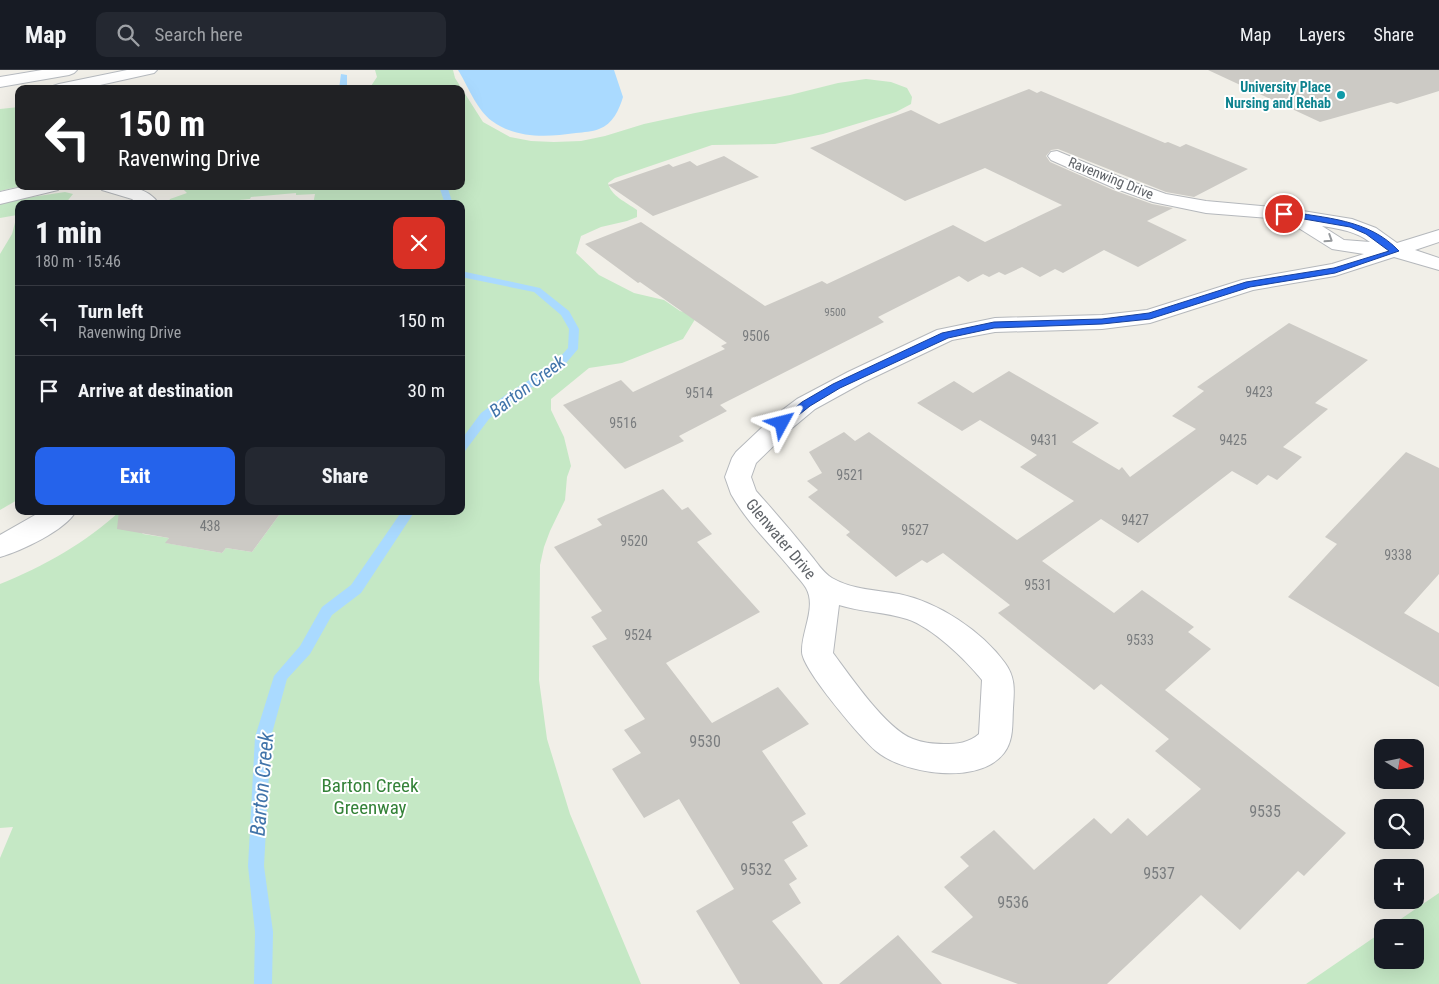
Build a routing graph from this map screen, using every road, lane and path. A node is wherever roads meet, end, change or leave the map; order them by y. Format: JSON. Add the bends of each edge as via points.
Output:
{"nodes":[{"id":1,"x":69,"y":70,"type":"edge"},
{"id":2,"x":149,"y":70,"type":"edge"},
{"id":3,"x":0,"y":82,"type":"edge"},
{"id":4,"x":78,"y":85,"type":"edge"},
{"id":5,"x":1058,"y":156,"type":"dead end"},
{"id":6,"x":34,"y":190,"type":"edge"},
{"id":7,"x":123,"y":190,"type":"edge"},
{"id":8,"x":0,"y":198,"type":"edge"},
{"id":9,"x":144,"y":200,"type":"edge"},
{"id":10,"x":1439,"y":236,"type":"edge"},
{"id":11,"x":1395,"y":251,"type":"junction"},
{"id":12,"x":1439,"y":264,"type":"edge"},
{"id":13,"x":57,"y":515,"type":"edge"},
{"id":14,"x":0,"y":547,"type":"edge"},
{"id":15,"x":820,"y":585,"type":"junction"}],
"edges":[{"from":1,"to":3,"type":"street"},
{"from":2,"to":4,"type":"street"},
{"from":5,"to":11,"type":"street","name":"Ravenwing Drive","via":[[1159,198],[1195,206],[1284,214],[1352,225],[1369,232]]},
{"from":6,"to":8,"type":"street"},
{"from":7,"to":9,"type":"street"},
{"from":10,"to":11,"type":"street","name":"Glenwater Drive"},
{"from":11,"to":12,"type":"street"},
{"from":11,"to":15,"type":"street","name":"Glenwater Drive","via":[[1335,270],[1249,284],[1150,316],[1102,322],[994,325],[963,330],[929,342],[820,395],[755,447],[745,458],[738,478],[755,509]]},
{"from":13,"to":14,"type":"street"},
{"from":15,"to":15,"type":"street","name":"Glenwater Drive","via":[[825,607],[818,657],[886,740],[905,753],[933,759],[969,756],[986,750],[995,738],[999,684],[987,663],[926,614],[915,609],[847,597]]}]}
